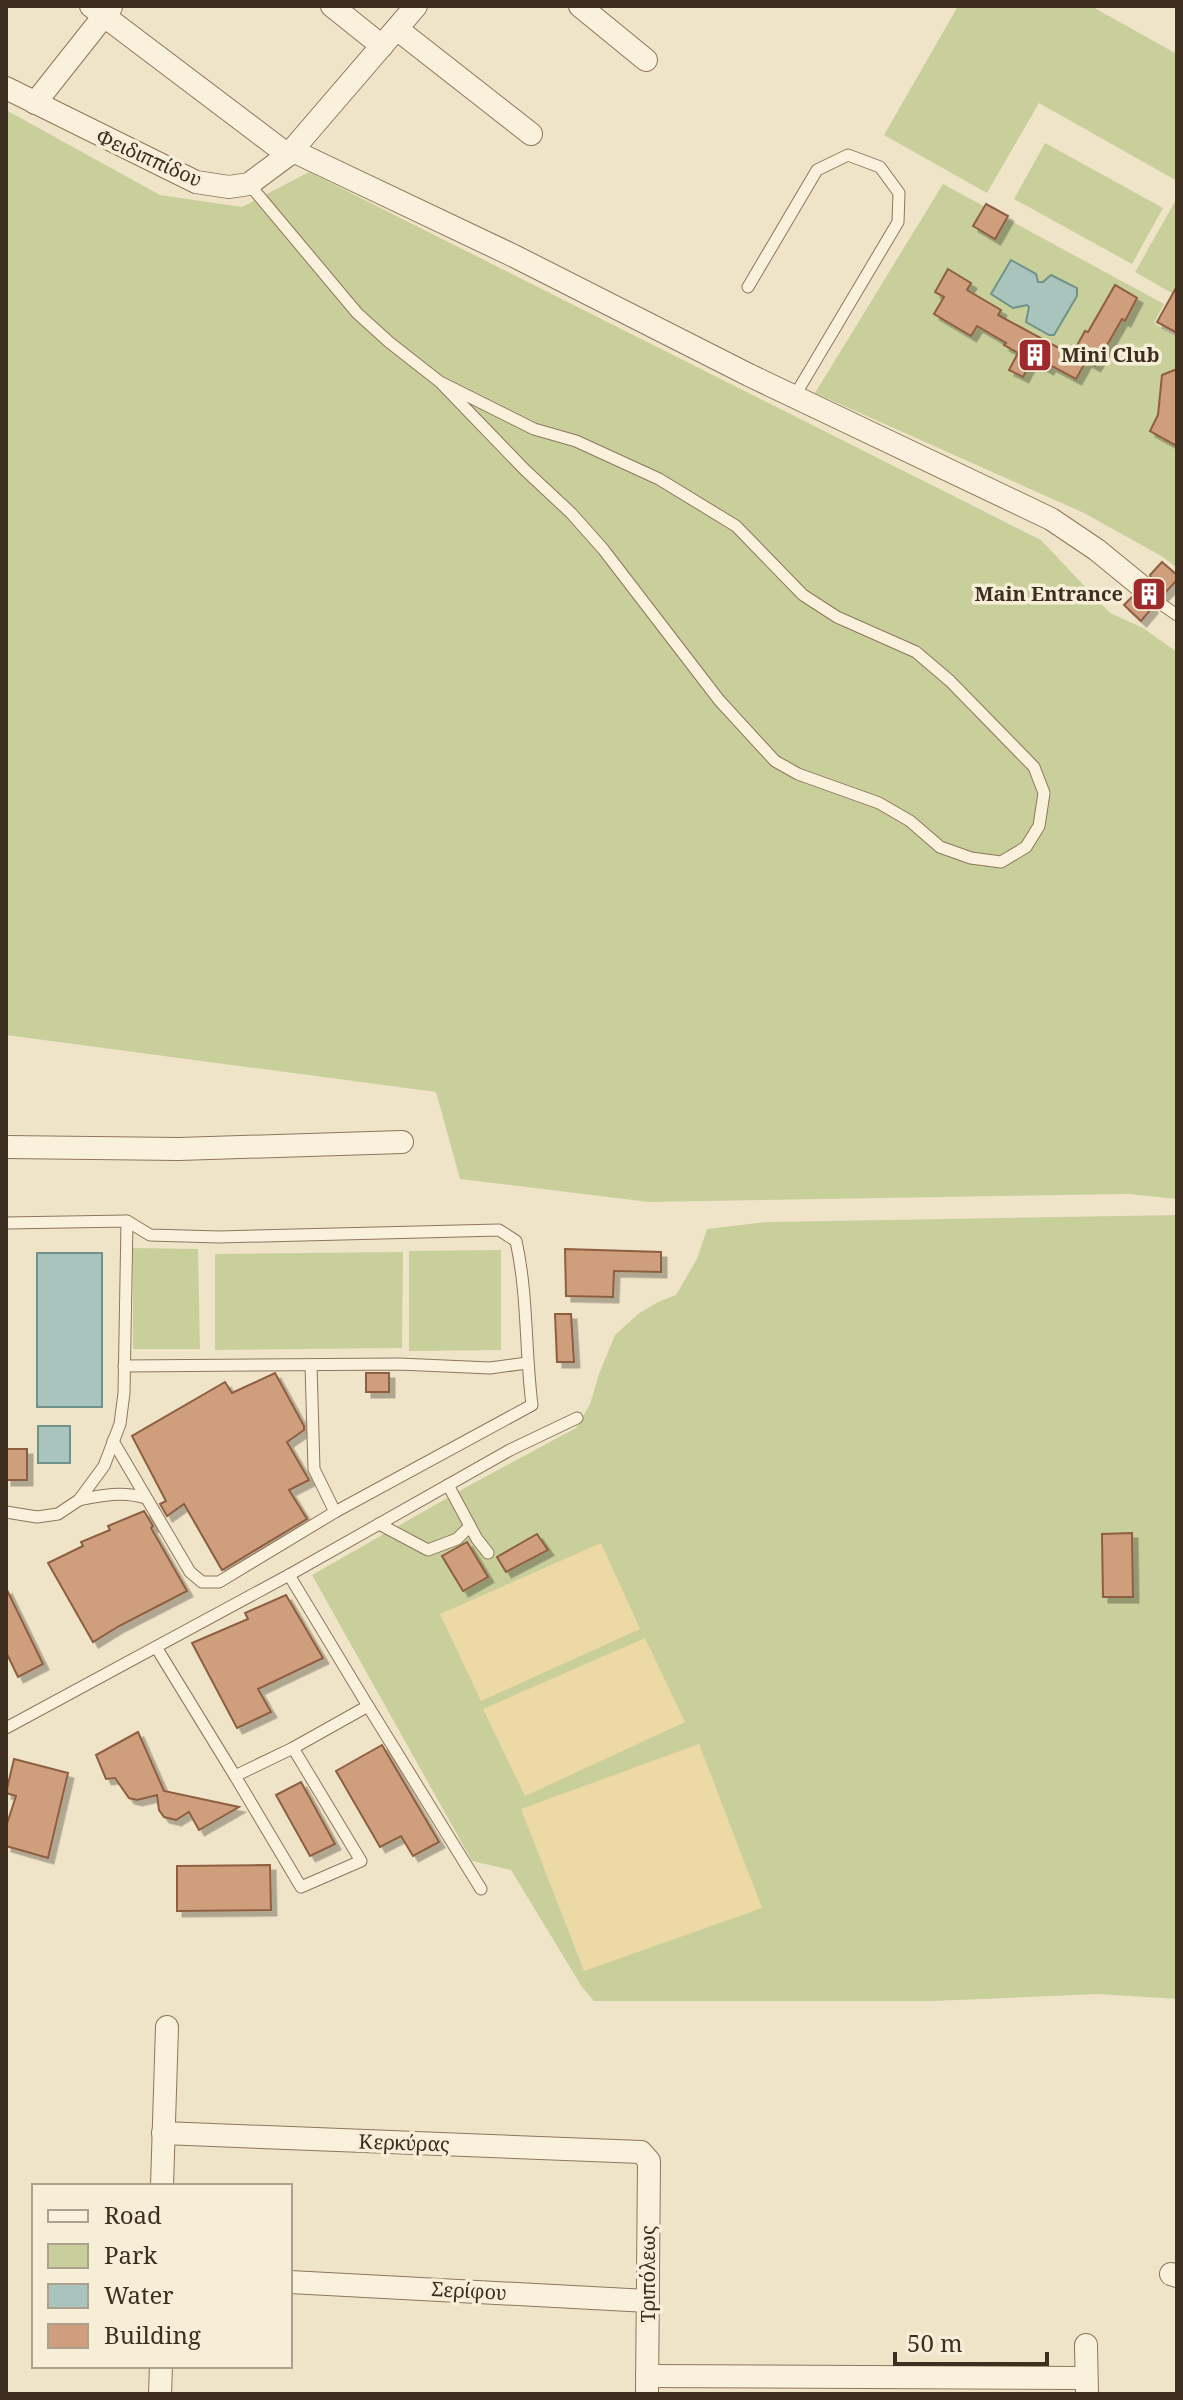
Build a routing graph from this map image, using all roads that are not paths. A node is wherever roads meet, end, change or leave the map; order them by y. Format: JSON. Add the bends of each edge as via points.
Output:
{"nodes":[{"id":1,"x":332,"y":6,"type":"edge"},
{"id":2,"x":416,"y":6,"type":"edge"},
{"id":3,"x":580,"y":6,"type":"edge"},
{"id":4,"x":102,"y":9,"type":"edge"},
{"id":5,"x":390,"y":37,"type":"junction"},
{"id":6,"x":646,"y":60,"type":"dead end"},
{"id":7,"x":6,"y":88,"type":"edge"},
{"id":8,"x":35,"y":103,"type":"junction"},
{"id":9,"x":531,"y":134,"type":"dead end"},
{"id":10,"x":291,"y":153,"type":"junction"},
{"id":11,"x":249,"y":184,"type":"junction"},
{"id":12,"x":748,"y":287,"type":"dead end"},
{"id":13,"x":440,"y":382,"type":"junction"},
{"id":14,"x":794,"y":397,"type":"junction"},
{"id":15,"x":1141,"y":586,"type":"dead end"},
{"id":16,"x":1158,"y":602,"type":"dead end"},
{"id":17,"x":1177,"y":615,"type":"edge"},
{"id":18,"x":402,"y":1142,"type":"dead end"},
{"id":19,"x":6,"y":1147,"type":"edge"},
{"id":20,"x":127,"y":1221,"type":"junction"},
{"id":21,"x":6,"y":1223,"type":"edge"},
{"id":22,"x":527,"y":1363,"type":"junction"},
{"id":23,"x":311,"y":1365,"type":"junction"},
{"id":24,"x":124,"y":1366,"type":"junction"},
{"id":25,"x":577,"y":1418,"type":"dead end"},
{"id":26,"x":113,"y":1441,"type":"junction"},
{"id":27,"x":448,"y":1485,"type":"junction"},
{"id":28,"x":146,"y":1498,"type":"junction"},
{"id":29,"x":79,"y":1500,"type":"junction"},
{"id":30,"x":6,"y":1512,"type":"edge"},
{"id":31,"x":335,"y":1512,"type":"junction"},
{"id":32,"x":379,"y":1524,"type":"junction"},
{"id":33,"x":470,"y":1526,"type":"junction"},
{"id":34,"x":488,"y":1553,"type":"dead end"},
{"id":35,"x":289,"y":1575,"type":"junction"},
{"id":36,"x":156,"y":1647,"type":"junction"},
{"id":37,"x":368,"y":1706,"type":"junction"},
{"id":38,"x":6,"y":1728,"type":"edge"},
{"id":39,"x":293,"y":1748,"type":"junction"},
{"id":40,"x":235,"y":1776,"type":"junction"},
{"id":41,"x":481,"y":1889,"type":"dead end"},
{"id":42,"x":167,"y":2027,"type":"dead end"},
{"id":43,"x":163,"y":2133,"type":"junction"},
{"id":44,"x":645,"y":2155,"type":"joint"},
{"id":45,"x":162,"y":2184,"type":"edge"},
{"id":46,"x":292,"y":2282,"type":"edge"},
{"id":47,"x":648,"y":2301,"type":"junction"},
{"id":48,"x":1086,"y":2345,"type":"dead end"},
{"id":49,"x":161,"y":2368,"type":"edge"},
{"id":50,"x":647,"y":2385,"type":"edge"},
{"id":51,"x":1086,"y":2386,"type":"edge"},
{"id":52,"x":160,"y":2394,"type":"edge"}],
"edges":[{"from":1,"to":5,"type":"street"},
{"from":2,"to":5,"type":"street"},
{"from":3,"to":6,"type":"street"},
{"from":4,"to":8,"type":"street"},
{"from":4,"to":10,"type":"street"},
{"from":5,"to":9,"type":"street"},
{"from":5,"to":10,"type":"street"},
{"from":7,"to":8,"type":"street","name":"Φειδιππίδου"},
{"from":8,"to":11,"type":"street","name":"Φειδιππίδου","via":[[196,182]]},
{"from":10,"to":11,"type":"street"},
{"from":10,"to":14,"type":"street","via":[[514,256]]},
{"from":11,"to":13,"type":"lane","via":[[357,313]]},
{"from":12,"to":14,"type":"lane","via":[[817,170],[848,155],[880,167],[899,193],[898,222]]},
{"from":13,"to":13,"type":"lane","via":[[534,429],[576,441],[659,479],[736,526],[803,595],[837,617],[916,652],[1034,767],[1044,793],[1039,826],[1026,847],[1001,862],[971,858],[940,847],[879,803],[775,761],[719,700],[593,537]]},
{"from":14,"to":15,"type":"street","via":[[1051,519]]},
{"from":16,"to":17,"type":"lane"},
{"from":18,"to":19,"type":"street","via":[[179,1149]]},
{"from":20,"to":21,"type":"lane"},
{"from":20,"to":22,"type":"lane","via":[[150,1235],[219,1237],[499,1230],[516,1241],[524,1274]]},
{"from":20,"to":24,"type":"lane"},
{"from":22,"to":23,"type":"lane","via":[[490,1368]]},
{"from":22,"to":31,"type":"lane","via":[[532,1405]]},
{"from":23,"to":24,"type":"lane"},
{"from":23,"to":31,"type":"lane","via":[[314,1469]]},
{"from":24,"to":26,"type":"lane","via":[[120,1424]]},
{"from":25,"to":27,"type":"lane"},
{"from":26,"to":28,"type":"lane"},
{"from":26,"to":29,"type":"lane","via":[[104,1466]]},
{"from":27,"to":32,"type":"lane"},
{"from":27,"to":33,"type":"lane"},
{"from":28,"to":29,"type":"lane","via":[[130,1493]]},
{"from":28,"to":31,"type":"lane","via":[[190,1572],[202,1582],[219,1582]]},
{"from":29,"to":30,"type":"lane","via":[[58,1514]]},
{"from":32,"to":33,"type":"lane","via":[[428,1550],[457,1539]]},
{"from":32,"to":35,"type":"lane"},
{"from":33,"to":34,"type":"lane"},
{"from":35,"to":36,"type":"lane"},
{"from":35,"to":37,"type":"lane"},
{"from":36,"to":38,"type":"lane"},
{"from":36,"to":40,"type":"lane"},
{"from":37,"to":39,"type":"lane"},
{"from":37,"to":41,"type":"lane"},
{"from":39,"to":40,"type":"lane"},
{"from":39,"to":40,"type":"lane","via":[[361,1861],[301,1887]]},
{"from":42,"to":43,"type":"street"},
{"from":43,"to":44,"type":"street","name":"Κερκύρας"},
{"from":43,"to":45,"type":"street"},
{"from":44,"to":47,"type":"street","name":"Τριπόλεως"},
{"from":46,"to":47,"type":"street","name":"Σερίφου"},
{"from":47,"to":50,"type":"street","name":"Τριπόλεως"},
{"from":48,"to":51,"type":"street"},
{"from":49,"to":52,"type":"street"},
{"from":50,"to":51,"type":"street"}]}
